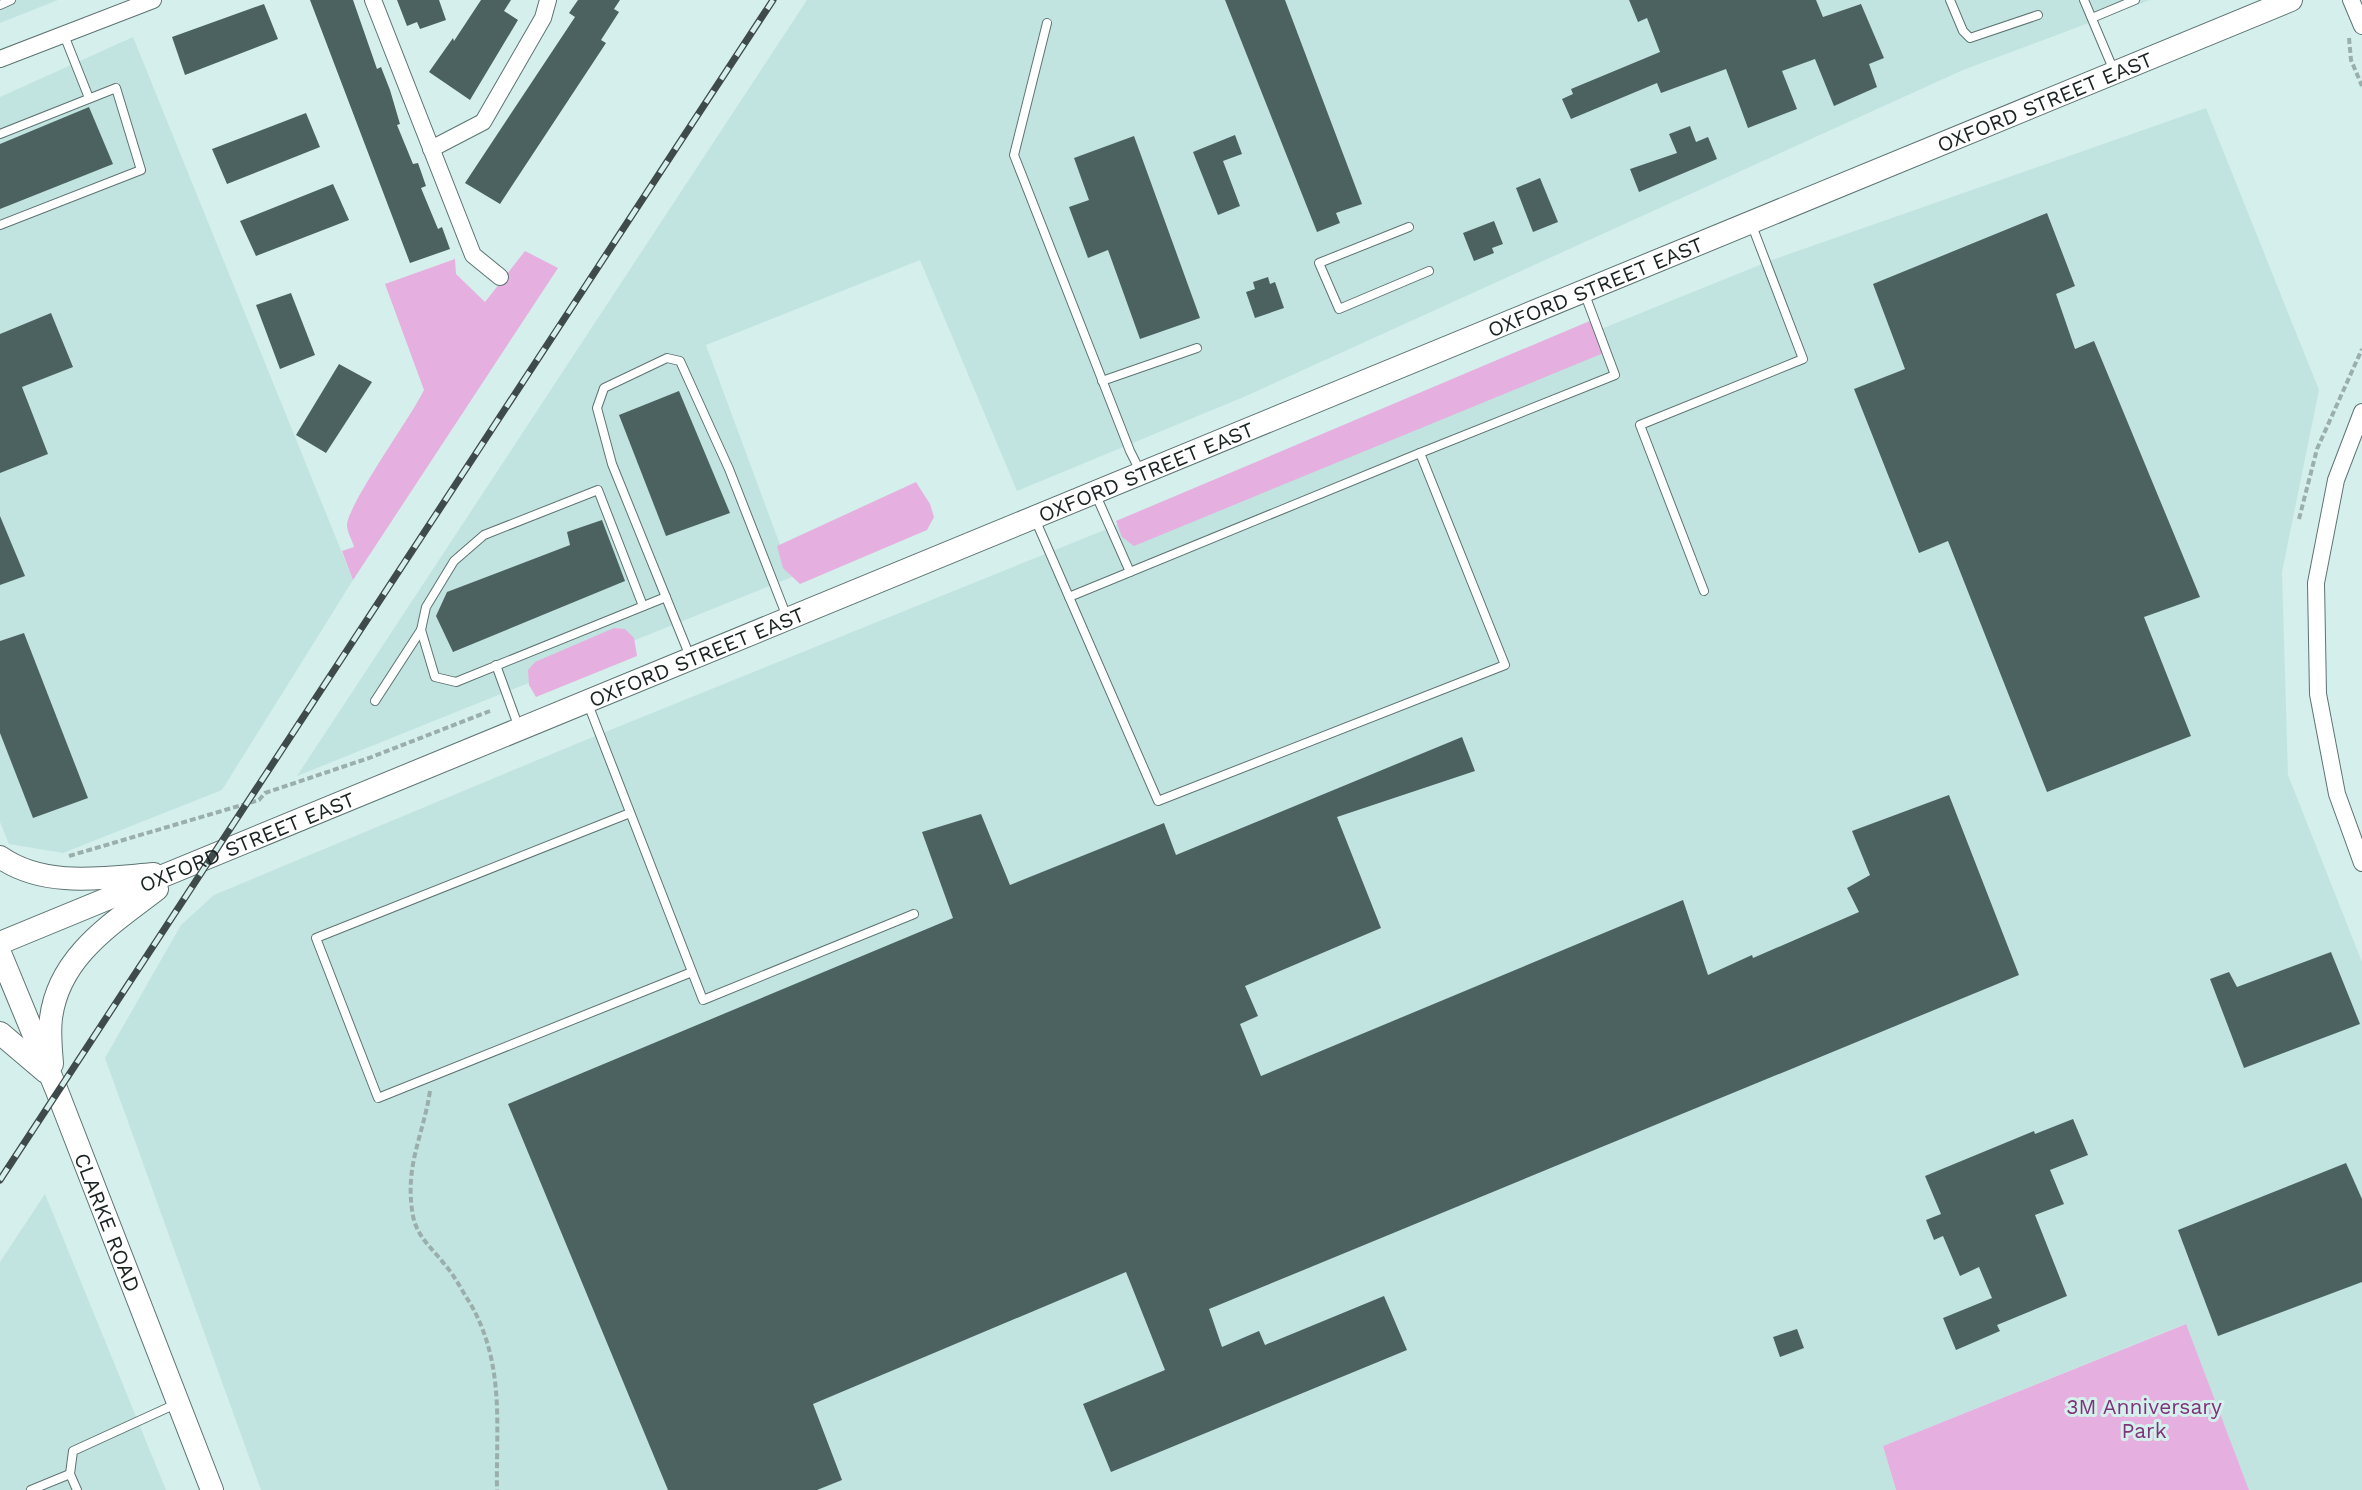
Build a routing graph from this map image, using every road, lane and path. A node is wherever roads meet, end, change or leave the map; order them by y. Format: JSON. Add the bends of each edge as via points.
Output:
{"nodes":[{"id":1,"x":11,"y":0,"type":"edge"},
{"id":2,"x":153,"y":0,"type":"edge"},
{"id":3,"x":373,"y":0,"type":"edge"},
{"id":4,"x":548,"y":0,"type":"edge"},
{"id":5,"x":1950,"y":0,"type":"edge"},
{"id":6,"x":2084,"y":0,"type":"edge"},
{"id":7,"x":2135,"y":0,"type":"edge"},
{"id":8,"x":2291,"y":0,"type":"edge"},
{"id":9,"x":2351,"y":0,"type":"edge"},
{"id":10,"x":0,"y":5,"type":"edge"},
{"id":11,"x":2038,"y":15,"type":"dead end"},
{"id":12,"x":2092,"y":18,"type":"junction"},
{"id":13,"x":1047,"y":23,"type":"dead end"},
{"id":14,"x":2355,"y":30,"type":"edge"},
{"id":15,"x":64,"y":35,"type":"junction"},
{"id":16,"x":0,"y":59,"type":"edge"},
{"id":17,"x":2115,"y":73,"type":"junction"},
{"id":18,"x":2362,"y":86,"type":"edge"},
{"id":19,"x":89,"y":98,"type":"junction"},
{"id":20,"x":0,"y":134,"type":"edge"},
{"id":21,"x":431,"y":149,"type":"junction"},
{"id":22,"x":1750,"y":223,"type":"junction"},
{"id":23,"x":0,"y":225,"type":"edge"},
{"id":24,"x":1409,"y":227,"type":"dead end"},
{"id":25,"x":1429,"y":271,"type":"dead end"},
{"id":26,"x":500,"y":277,"type":"dead end"},
{"id":27,"x":1584,"y":292,"type":"junction"},
{"id":28,"x":1197,"y":348,"type":"dead end"},
{"id":29,"x":2362,"y":350,"type":"edge"},
{"id":30,"x":1102,"y":381,"type":"junction"},
{"id":31,"x":2362,"y":412,"type":"edge"},
{"id":32,"x":1420,"y":453,"type":"junction"},
{"id":33,"x":1142,"y":474,"type":"junction"},
{"id":34,"x":1095,"y":493,"type":"junction"},
{"id":35,"x":1034,"y":519,"type":"junction"},
{"id":36,"x":2299,"y":519,"type":"dead end"},
{"id":37,"x":1130,"y":572,"type":"junction"},
{"id":38,"x":1704,"y":591,"type":"dead end"},
{"id":39,"x":666,"y":597,"type":"junction"},
{"id":40,"x":1069,"y":597,"type":"junction"},
{"id":41,"x":643,"y":606,"type":"junction"},
{"id":42,"x":788,"y":620,"type":"junction"},
{"id":43,"x":421,"y":630,"type":"junction"},
{"id":44,"x":692,"y":660,"type":"junction"},
{"id":45,"x":496,"y":665,"type":"junction"},
{"id":46,"x":375,"y":701,"type":"dead end"},
{"id":47,"x":588,"y":703,"type":"junction"},
{"id":48,"x":490,"y":711,"type":"dead end"},
{"id":49,"x":520,"y":731,"type":"junction"},
{"id":50,"x":630,"y":813,"type":"junction"},
{"id":51,"x":0,"y":857,"type":"edge"},
{"id":52,"x":65,"y":857,"type":"dead end"},
{"id":53,"x":2362,"y":863,"type":"edge"},
{"id":54,"x":179,"y":871,"type":"junction"},
{"id":55,"x":914,"y":914,"type":"dead end"},
{"id":56,"x":0,"y":944,"type":"edge"},
{"id":57,"x":0,"y":953,"type":"edge"},
{"id":58,"x":692,"y":972,"type":"junction"},
{"id":59,"x":0,"y":1033,"type":"edge"},
{"id":60,"x":52,"y":1077,"type":"junction"},
{"id":61,"x":431,"y":1077,"type":"junction"},
{"id":62,"x":178,"y":1403,"type":"junction"},
{"id":63,"x":70,"y":1474,"type":"junction"},
{"id":64,"x":31,"y":1490,"type":"edge"},
{"id":65,"x":77,"y":1490,"type":"edge"},
{"id":66,"x":212,"y":1490,"type":"edge"},
{"id":67,"x":496,"y":1490,"type":"edge"}],
"edges":[{"from":1,"to":10,"type":"lane"},
{"from":2,"to":15,"type":"street"},
{"from":3,"to":21,"type":"street"},
{"from":4,"to":21,"type":"street","via":[[543,18],[483,122]]},
{"from":5,"to":11,"type":"lane","via":[[1963,32],[1970,38]]},
{"from":6,"to":12,"type":"lane"},
{"from":7,"to":12,"type":"lane"},
{"from":8,"to":17,"type":"main road","name":"OXFORD STREET EAST"},
{"from":9,"to":14,"type":"street"},
{"from":12,"to":17,"type":"lane"},
{"from":13,"to":30,"type":"lane","via":[[1014,155]]},
{"from":14,"to":18,"type":"path","via":[[2351,60]]},
{"from":15,"to":16,"type":"street"},
{"from":15,"to":19,"type":"lane"},
{"from":17,"to":22,"type":"main road","name":"OXFORD STREET EAST"},
{"from":19,"to":20,"type":"lane"},
{"from":19,"to":23,"type":"lane","via":[[116,88],[141,170]]},
{"from":21,"to":26,"type":"street","via":[[473,255]]},
{"from":22,"to":27,"type":"main road","name":"OXFORD STREET EAST"},
{"from":22,"to":38,"type":"lane","via":[[1803,358],[1640,425]]},
{"from":24,"to":25,"type":"lane","via":[[1319,263],[1339,309]]},
{"from":27,"to":32,"type":"lane","via":[[1615,375]]},
{"from":27,"to":33,"type":"main road","name":"OXFORD STREET EAST"},
{"from":28,"to":30,"type":"lane"},
{"from":29,"to":36,"type":"path","via":[[2317,449]]},
{"from":30,"to":33,"type":"lane"},
{"from":31,"to":53,"type":"street","via":[[2336,480],[2316,583],[2318,694],[2337,794]]},
{"from":32,"to":37,"type":"lane"},
{"from":32,"to":40,"type":"lane","via":[[1505,665],[1158,801]]},
{"from":33,"to":34,"type":"main road","name":"OXFORD STREET EAST"},
{"from":34,"to":35,"type":"main road","name":"OXFORD STREET EAST"},
{"from":34,"to":37,"type":"lane"},
{"from":35,"to":40,"type":"lane"},
{"from":35,"to":42,"type":"main road","name":"OXFORD STREET EAST"},
{"from":37,"to":40,"type":"lane"},
{"from":39,"to":41,"type":"lane"},
{"from":39,"to":42,"type":"lane","via":[[612,464],[597,408],[604,388],[667,358],[680,361],[729,469]]},
{"from":39,"to":44,"type":"lane"},
{"from":41,"to":43,"type":"lane","via":[[598,490],[484,535],[454,561],[426,607]]},
{"from":41,"to":45,"type":"lane"},
{"from":42,"to":44,"type":"main road","name":"OXFORD STREET EAST"},
{"from":43,"to":45,"type":"lane","via":[[435,677],[456,682]]},
{"from":43,"to":46,"type":"lane"},
{"from":44,"to":47,"type":"main road","name":"OXFORD STREET EAST"},
{"from":45,"to":49,"type":"lane"},
{"from":47,"to":49,"type":"main road","name":"OXFORD STREET EAST"},
{"from":47,"to":50,"type":"lane"},
{"from":48,"to":52,"type":"path","via":[[265,794],[259,800]]},
{"from":49,"to":54,"type":"main road","name":"OXFORD STREET EAST"},
{"from":50,"to":58,"type":"lane"},
{"from":50,"to":61,"type":"lane","via":[[316,938],[378,1098]]},
{"from":51,"to":54,"type":"main road","via":[[28,873],[70,878]]},
{"from":54,"to":56,"type":"main road","name":"OXFORD STREET EAST"},
{"from":54,"to":60,"type":"main road","via":[[93,940],[67,969],[51,1017]]},
{"from":55,"to":58,"type":"lane","via":[[703,1000]]},
{"from":57,"to":60,"type":"main road","name":"CLARKE ROAD"},
{"from":58,"to":61,"type":"lane"},
{"from":59,"to":60,"type":"main road"},
{"from":60,"to":62,"type":"main road","name":"CLARKE ROAD"},
{"from":61,"to":67,"type":"path","via":[[410,1170],[413,1220],[422,1238],[446,1266],[489,1341],[498,1404]]},
{"from":62,"to":63,"type":"lane","via":[[73,1451]]},
{"from":62,"to":66,"type":"main road","name":"CLARKE ROAD"},
{"from":63,"to":64,"type":"lane"},
{"from":63,"to":65,"type":"lane"}]}
